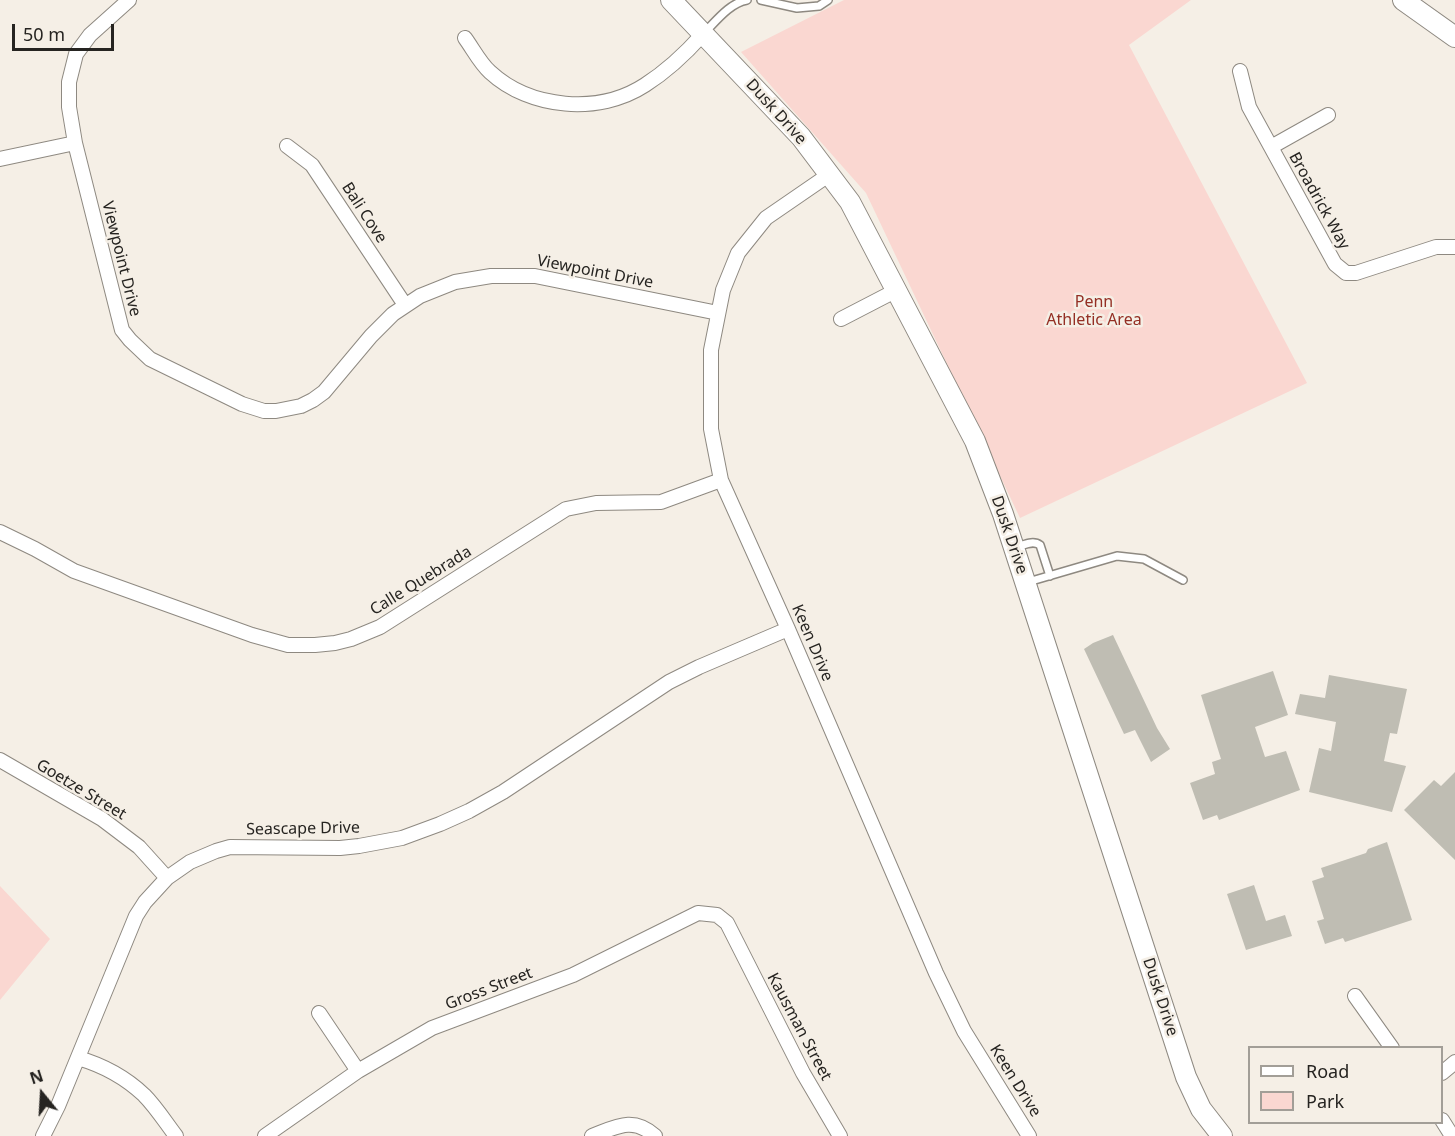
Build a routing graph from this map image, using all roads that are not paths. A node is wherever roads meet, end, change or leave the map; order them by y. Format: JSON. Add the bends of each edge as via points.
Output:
{"nodes":[{"id":1,"x":129,"y":0,"type":"edge"},
{"id":2,"x":670,"y":0,"type":"edge"},
{"id":3,"x":747,"y":0,"type":"edge"},
{"id":4,"x":761,"y":0,"type":"edge"},
{"id":5,"x":828,"y":0,"type":"edge"},
{"id":6,"x":1403,"y":0,"type":"edge"},
{"id":7,"x":703,"y":34,"type":"junction"},
{"id":8,"x":465,"y":38,"type":"dead end"},
{"id":9,"x":1455,"y":38,"type":"edge"},
{"id":10,"x":1240,"y":71,"type":"dead end"},
{"id":11,"x":1328,"y":115,"type":"dead end"},
{"id":12,"x":75,"y":143,"type":"junction"},
{"id":13,"x":287,"y":146,"type":"dead end"},
{"id":14,"x":1270,"y":147,"type":"junction"},
{"id":15,"x":0,"y":159,"type":"edge"},
{"id":16,"x":830,"y":174,"type":"junction"},
{"id":17,"x":1455,"y":247,"type":"edge"},
{"id":18,"x":897,"y":290,"type":"junction"},
{"id":19,"x":405,"y":305,"type":"junction"},
{"id":20,"x":718,"y":313,"type":"junction"},
{"id":21,"x":842,"y":319,"type":"dead end"},
{"id":22,"x":721,"y":480,"type":"junction"},
{"id":23,"x":0,"y":532,"type":"edge"},
{"id":24,"x":1014,"y":548,"type":"junction"},
{"id":25,"x":1050,"y":576,"type":"junction"},
{"id":26,"x":1183,"y":580,"type":"dead end"},
{"id":27,"x":1026,"y":583,"type":"junction"},
{"id":28,"x":788,"y":629,"type":"junction"},
{"id":29,"x":0,"y":760,"type":"edge"},
{"id":30,"x":167,"y":878,"type":"junction"},
{"id":31,"x":731,"y":933,"type":"joint"},
{"id":32,"x":1355,"y":996,"type":"dead end"},
{"id":33,"x":319,"y":1013,"type":"dead end"},
{"id":34,"x":1391,"y":1046,"type":"edge"},
{"id":35,"x":78,"y":1058,"type":"junction"},
{"id":36,"x":1455,"y":1062,"type":"edge"},
{"id":37,"x":358,"y":1071,"type":"junction"},
{"id":38,"x":1443,"y":1072,"type":"edge"},
{"id":39,"x":1443,"y":1122,"type":"edge"},
{"id":40,"x":43,"y":1136,"type":"edge"},
{"id":41,"x":176,"y":1136,"type":"edge"},
{"id":42,"x":265,"y":1136,"type":"edge"},
{"id":43,"x":592,"y":1136,"type":"edge"},
{"id":44,"x":655,"y":1136,"type":"edge"},
{"id":45,"x":840,"y":1136,"type":"edge"},
{"id":46,"x":1029,"y":1136,"type":"edge"},
{"id":47,"x":1222,"y":1136,"type":"edge"},
{"id":48,"x":1452,"y":1136,"type":"edge"}],
"edges":[{"from":1,"to":12,"type":"street","name":"Viewpoint Drive","via":[[90,35],[76,54],[69,82]]},
{"from":2,"to":7,"type":"street","name":"Dusk Drive"},
{"from":3,"to":7,"type":"lane","via":[[734,5]]},
{"from":4,"to":5,"type":"lane","via":[[797,8],[819,6]]},
{"from":6,"to":9,"type":"street"},
{"from":7,"to":8,"type":"street","via":[[686,53],[645,85],[615,98],[584,104],[554,102],[512,87],[488,71]]},
{"from":7,"to":16,"type":"street","name":"Dusk Drive","via":[[801,137]]},
{"from":10,"to":14,"type":"street","name":"Broadrick Way","via":[[1249,107]]},
{"from":11,"to":14,"type":"street"},
{"from":12,"to":15,"type":"street"},
{"from":12,"to":19,"type":"street","name":"Viewpoint Drive","via":[[122,330],[150,359],[253,408],[288,410],[324,392],[381,325]]},
{"from":13,"to":19,"type":"street","name":"Bali Cove","via":[[312,165]]},
{"from":14,"to":17,"type":"street","name":"Broadrick Way","via":[[1335,264],[1346,273],[1436,247]]},
{"from":16,"to":18,"type":"street","name":"Dusk Drive","via":[[850,202]]},
{"from":16,"to":20,"type":"street","name":"Keen Drive","via":[[765,218],[738,254]]},
{"from":18,"to":21,"type":"street"},
{"from":18,"to":24,"type":"street","name":"Dusk Drive","via":[[975,441]]},
{"from":19,"to":20,"type":"street","name":"Viewpoint Drive","via":[[437,288],[473,278],[535,276]]},
{"from":20,"to":22,"type":"street","name":"Keen Drive","via":[[711,350],[710,426]]},
{"from":22,"to":23,"type":"street","name":"Calle Quebrada","via":[[661,502],[596,502],[566,509],[380,627],[351,639],[315,645],[288,645],[252,635],[79,573]]},
{"from":22,"to":28,"type":"street","name":"Keen Drive"},
{"from":24,"to":25,"type":"lane","via":[[1040,545]]},
{"from":24,"to":27,"type":"street","name":"Dusk Drive"},
{"from":25,"to":26,"type":"lane","via":[[1117,556],[1144,559]]},
{"from":25,"to":27,"type":"lane"},
{"from":27,"to":47,"type":"street","name":"Dusk Drive","via":[[1185,1077],[1201,1109]]},
{"from":28,"to":30,"type":"street","name":"Seascape Drive","via":[[669,682],[503,792],[441,824],[359,846],[230,847],[190,862]]},
{"from":28,"to":46,"type":"street","name":"Keen Drive","via":[[964,1031]]},
{"from":29,"to":30,"type":"street","name":"Goetze Street","via":[[102,819],[139,847]]},
{"from":30,"to":35,"type":"street","name":"Seascape Drive","via":[[136,916]]},
{"from":31,"to":37,"type":"street","name":"Gross Street","via":[[717,915],[698,914],[573,975],[432,1028]]},
{"from":31,"to":45,"type":"street","name":"Kausman Street"},
{"from":32,"to":34,"type":"street"},
{"from":33,"to":37,"type":"street"},
{"from":35,"to":40,"type":"street","name":"Seascape Drive"},
{"from":35,"to":41,"type":"street","via":[[95,1063],[144,1095]]},
{"from":36,"to":38,"type":"street"},
{"from":37,"to":42,"type":"street","name":"Gross Street"},
{"from":39,"to":48,"type":"street"},
{"from":43,"to":44,"type":"street","via":[[623,1124],[643,1126]]}]}
